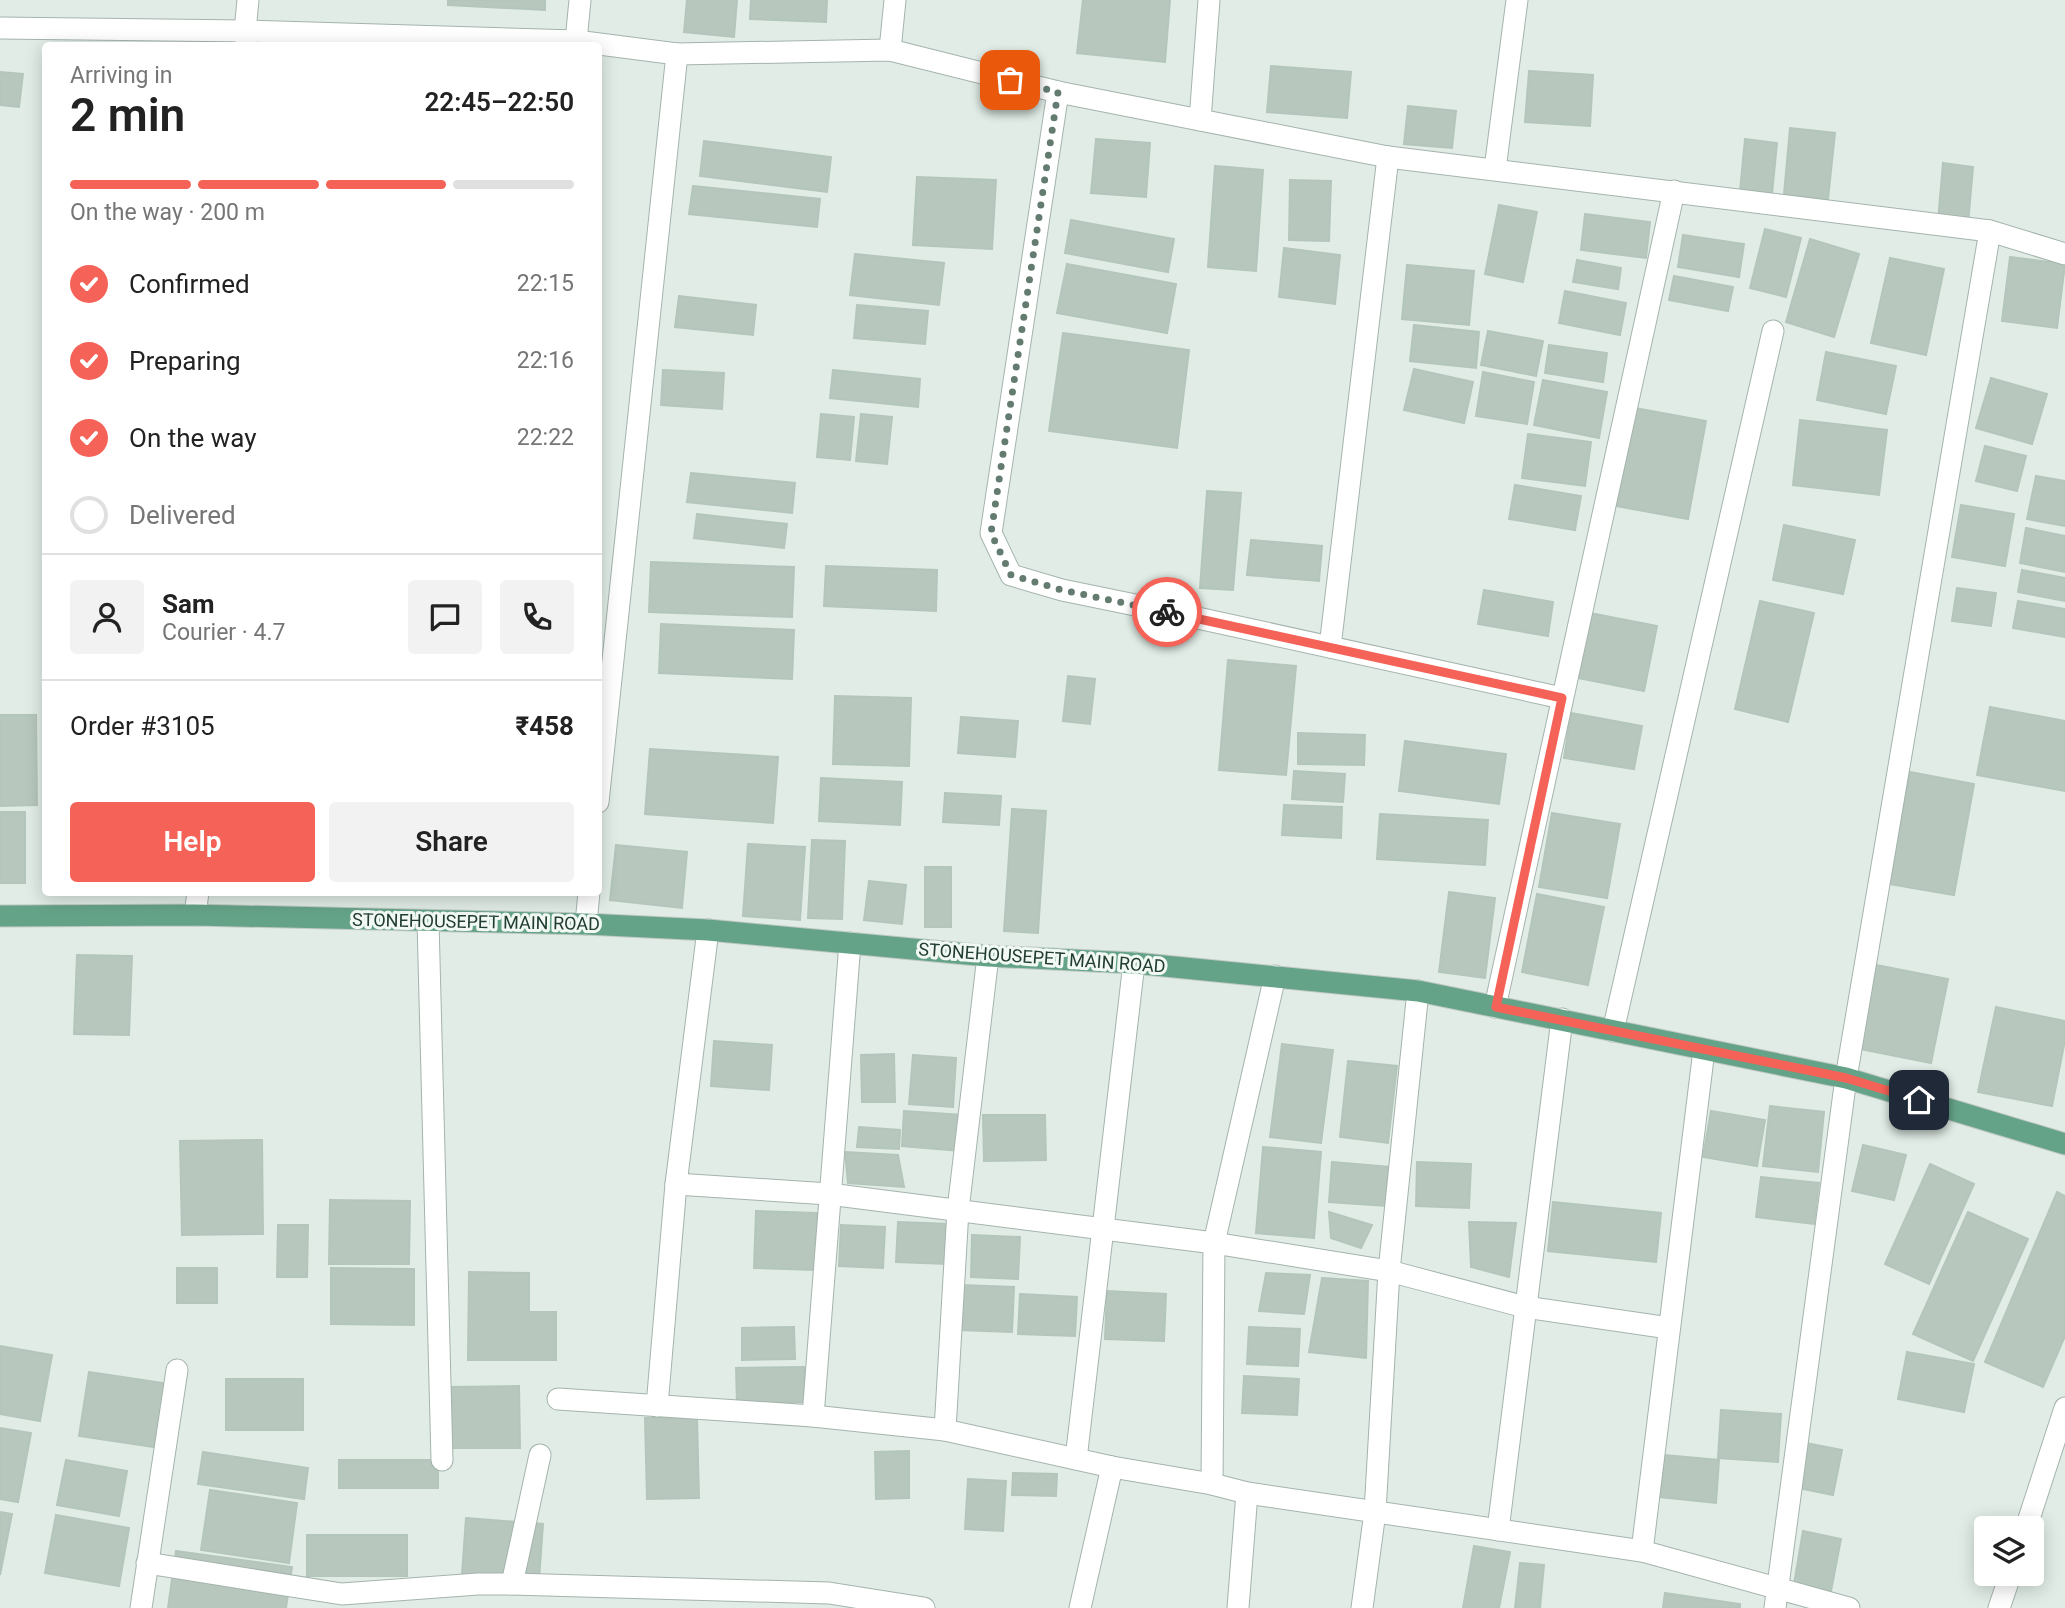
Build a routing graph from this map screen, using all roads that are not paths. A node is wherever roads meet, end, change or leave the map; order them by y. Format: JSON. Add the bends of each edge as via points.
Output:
{"nodes":[{"id":1,"x":248,"y":0,"type":"edge"},
{"id":2,"x":580,"y":0,"type":"edge"},
{"id":3,"x":895,"y":0,"type":"edge"},
{"id":4,"x":1209,"y":0,"type":"edge"},
{"id":5,"x":1517,"y":0,"type":"edge"},
{"id":6,"x":0,"y":28,"type":"edge"},
{"id":7,"x":246,"y":38,"type":"edge"},
{"id":8,"x":576,"y":41,"type":"junction"},
{"id":9,"x":584,"y":42,"type":"edge"},
{"id":10,"x":602,"y":44,"type":"edge"},
{"id":11,"x":890,"y":50,"type":"junction"},
{"id":12,"x":677,"y":54,"type":"junction"},
{"id":13,"x":1058,"y":92,"type":"junction"},
{"id":14,"x":1200,"y":120,"type":"junction"},
{"id":15,"x":1388,"y":157,"type":"junction"},
{"id":16,"x":1495,"y":169,"type":"junction"},
{"id":17,"x":1674,"y":191,"type":"junction"},
{"id":18,"x":1990,"y":231,"type":"junction"},
{"id":19,"x":2065,"y":254,"type":"edge"},
{"id":20,"x":1773,"y":331,"type":"dead end"},
{"id":21,"x":1330,"y":647,"type":"junction"},
{"id":22,"x":1562,"y":698,"type":"junction"},
{"id":23,"x":602,"y":764,"type":"edge"},
{"id":24,"x":197,"y":896,"type":"edge"},
{"id":25,"x":589,"y":896,"type":"edge"},
{"id":26,"x":195,"y":915,"type":"junction"},
{"id":27,"x":0,"y":916,"type":"edge"},
{"id":28,"x":429,"y":921,"type":"junction"},
{"id":29,"x":586,"y":924,"type":"junction"},
{"id":30,"x":708,"y":930,"type":"junction"},
{"id":31,"x":850,"y":943,"type":"junction"},
{"id":32,"x":988,"y":956,"type":"junction"},
{"id":33,"x":1134,"y":963,"type":"junction"},
{"id":34,"x":1275,"y":976,"type":"junction"},
{"id":35,"x":1418,"y":991,"type":"junction"},
{"id":36,"x":1496,"y":1007,"type":"junction"},
{"id":37,"x":1562,"y":1020,"type":"junction"},
{"id":38,"x":1613,"y":1031,"type":"junction"},
{"id":39,"x":1704,"y":1049,"type":"junction"},
{"id":40,"x":1846,"y":1078,"type":"junction"},
{"id":41,"x":2065,"y":1144,"type":"edge"},
{"id":42,"x":676,"y":1184,"type":"junction"},
{"id":43,"x":829,"y":1194,"type":"junction"},
{"id":44,"x":958,"y":1210,"type":"junction"},
{"id":45,"x":1104,"y":1228,"type":"junction"},
{"id":46,"x":1214,"y":1243,"type":"junction"},
{"id":47,"x":1389,"y":1271,"type":"junction"},
{"id":48,"x":1525,"y":1307,"type":"junction"},
{"id":49,"x":1669,"y":1328,"type":"junction"},
{"id":50,"x":177,"y":1370,"type":"dead end"},
{"id":51,"x":558,"y":1399,"type":"dead end"},
{"id":52,"x":657,"y":1406,"type":"junction"},
{"id":53,"x":2065,"y":1408,"type":"edge"},
{"id":54,"x":813,"y":1416,"type":"junction"},
{"id":55,"x":945,"y":1430,"type":"junction"},
{"id":56,"x":540,"y":1455,"type":"dead end"},
{"id":57,"x":1076,"y":1459,"type":"junction"},
{"id":58,"x":442,"y":1460,"type":"dead end"},
{"id":59,"x":1112,"y":1467,"type":"junction"},
{"id":60,"x":1212,"y":1484,"type":"junction"},
{"id":61,"x":1247,"y":1493,"type":"junction"},
{"id":62,"x":1375,"y":1512,"type":"junction"},
{"id":63,"x":2030,"y":1516,"type":"edge"},
{"id":64,"x":1498,"y":1530,"type":"junction"},
{"id":65,"x":1642,"y":1551,"type":"junction"},
{"id":66,"x":147,"y":1563,"type":"junction"},
{"id":67,"x":512,"y":1584,"type":"junction"},
{"id":68,"x":2007,"y":1586,"type":"edge"},
{"id":69,"x":1776,"y":1597,"type":"edge"},
{"id":70,"x":668,"y":1598,"type":"edge"},
{"id":71,"x":829,"y":1601,"type":"edge"},
{"id":72,"x":141,"y":1608,"type":"edge"},
{"id":73,"x":924,"y":1608,"type":"edge"},
{"id":74,"x":1080,"y":1608,"type":"edge"},
{"id":75,"x":1238,"y":1608,"type":"edge"},
{"id":76,"x":1362,"y":1608,"type":"edge"},
{"id":77,"x":1849,"y":1608,"type":"edge"},
{"id":78,"x":1999,"y":1608,"type":"edge"}],
"edges":[{"from":1,"to":7,"type":"street"},
{"from":2,"to":8,"type":"street"},
{"from":3,"to":11,"type":"street"},
{"from":4,"to":14,"type":"street"},
{"from":5,"to":16,"type":"street"},
{"from":6,"to":7,"type":"street"},
{"from":7,"to":8,"type":"street"},
{"from":8,"to":9,"type":"street"},
{"from":10,"to":12,"type":"street"},
{"from":11,"to":12,"type":"street"},
{"from":11,"to":13,"type":"street"},
{"from":12,"to":23,"type":"street"},
{"from":13,"to":14,"type":"street"},
{"from":13,"to":21,"type":"street","via":[[991,533],[1011,575]]},
{"from":14,"to":15,"type":"street"},
{"from":15,"to":16,"type":"street"},
{"from":15,"to":21,"type":"street"},
{"from":16,"to":17,"type":"street"},
{"from":17,"to":18,"type":"street"},
{"from":17,"to":22,"type":"street"},
{"from":18,"to":19,"type":"street"},
{"from":18,"to":40,"type":"street"},
{"from":20,"to":38,"type":"street"},
{"from":21,"to":22,"type":"street"},
{"from":22,"to":36,"type":"street"},
{"from":24,"to":26,"type":"street"},
{"from":25,"to":29,"type":"street"},
{"from":26,"to":27,"type":"main road","name":"STONEHOUSEPET MAIN ROAD"},
{"from":26,"to":28,"type":"main road","name":"STONEHOUSEPET MAIN ROAD"},
{"from":28,"to":29,"type":"main road","name":"STONEHOUSEPET MAIN ROAD"},
{"from":28,"to":58,"type":"street"},
{"from":29,"to":30,"type":"main road","name":"STONEHOUSEPET MAIN ROAD"},
{"from":30,"to":31,"type":"main road","name":"STONEHOUSEPET MAIN ROAD"},
{"from":30,"to":42,"type":"street"},
{"from":31,"to":32,"type":"main road","name":"STONEHOUSEPET MAIN ROAD"},
{"from":31,"to":43,"type":"street"},
{"from":32,"to":33,"type":"main road","name":"STONEHOUSEPET MAIN ROAD"},
{"from":32,"to":44,"type":"street"},
{"from":33,"to":34,"type":"main road","name":"STONEHOUSEPET MAIN ROAD"},
{"from":33,"to":45,"type":"street"},
{"from":34,"to":35,"type":"main road","name":"STONEHOUSEPET MAIN ROAD"},
{"from":34,"to":46,"type":"street"},
{"from":35,"to":36,"type":"main road","name":"STONEHOUSEPET MAIN ROAD"},
{"from":35,"to":47,"type":"street"},
{"from":36,"to":37,"type":"main road","name":"STONEHOUSEPET MAIN ROAD"},
{"from":37,"to":38,"type":"main road","name":"STONEHOUSEPET MAIN ROAD"},
{"from":37,"to":48,"type":"street"},
{"from":38,"to":39,"type":"main road","name":"STONEHOUSEPET MAIN ROAD"},
{"from":39,"to":40,"type":"main road","name":"STONEHOUSEPET MAIN ROAD"},
{"from":39,"to":49,"type":"street"},
{"from":40,"to":41,"type":"main road","name":"STONEHOUSEPET MAIN ROAD"},
{"from":40,"to":69,"type":"street"},
{"from":42,"to":43,"type":"street"},
{"from":42,"to":52,"type":"street"},
{"from":43,"to":44,"type":"street"},
{"from":43,"to":54,"type":"street"},
{"from":44,"to":45,"type":"street"},
{"from":44,"to":55,"type":"street"},
{"from":45,"to":46,"type":"street"},
{"from":45,"to":57,"type":"street"},
{"from":46,"to":47,"type":"street"},
{"from":46,"to":60,"type":"street"},
{"from":47,"to":48,"type":"street"},
{"from":47,"to":62,"type":"street"},
{"from":48,"to":49,"type":"street"},
{"from":48,"to":64,"type":"street"},
{"from":49,"to":65,"type":"street"},
{"from":50,"to":66,"type":"street"},
{"from":51,"to":52,"type":"street"},
{"from":52,"to":54,"type":"street"},
{"from":53,"to":63,"type":"street"},
{"from":54,"to":55,"type":"street"},
{"from":55,"to":57,"type":"street"},
{"from":56,"to":67,"type":"street"},
{"from":57,"to":59,"type":"street"},
{"from":59,"to":60,"type":"street"},
{"from":59,"to":74,"type":"street"},
{"from":60,"to":61,"type":"street"},
{"from":61,"to":62,"type":"street"},
{"from":61,"to":75,"type":"street"},
{"from":62,"to":64,"type":"street"},
{"from":62,"to":76,"type":"street"},
{"from":64,"to":65,"type":"street"},
{"from":65,"to":69,"type":"street"},
{"from":66,"to":67,"type":"street","via":[[342,1594]]},
{"from":66,"to":72,"type":"street"},
{"from":67,"to":70,"type":"street"},
{"from":68,"to":78,"type":"street"},
{"from":69,"to":77,"type":"street"},
{"from":70,"to":71,"type":"street"},
{"from":71,"to":73,"type":"street"}]}
